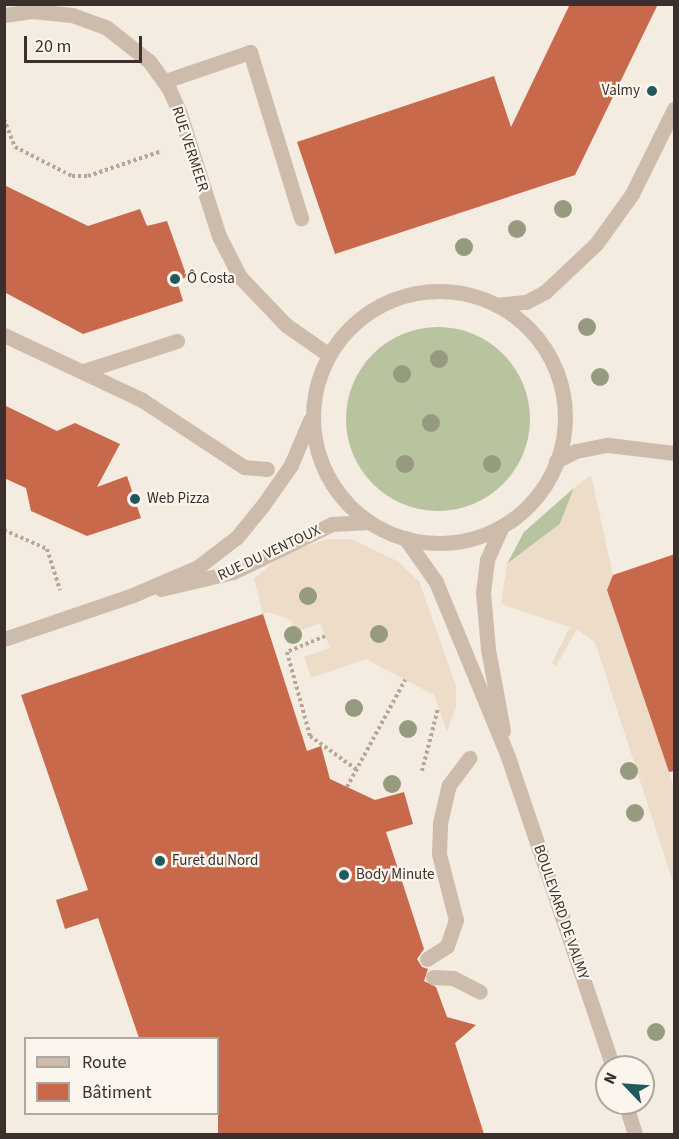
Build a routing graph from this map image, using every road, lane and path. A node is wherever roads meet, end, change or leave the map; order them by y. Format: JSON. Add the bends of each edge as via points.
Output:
{"nodes":[{"id":1,"x":4,"y":15,"type":"edge"},
{"id":2,"x":165,"y":81,"type":"junction"},
{"id":3,"x":675,"y":109,"type":"edge"},
{"id":4,"x":4,"y":119,"type":"edge"},
{"id":5,"x":189,"y":143,"type":"junction"},
{"id":6,"x":301,"y":218,"type":"dead end"},
{"id":7,"x":496,"y":305,"type":"junction"},
{"id":8,"x":4,"y":335,"type":"edge"},
{"id":9,"x":177,"y":342,"type":"dead end"},
{"id":10,"x":329,"y":355,"type":"junction"},
{"id":11,"x":84,"y":371,"type":"junction"},
{"id":12,"x":314,"y":402,"type":"junction"},
{"id":13,"x":675,"y":453,"type":"edge"},
{"id":14,"x":556,"y":461,"type":"junction"},
{"id":15,"x":267,"y":469,"type":"dead end"},
{"id":16,"x":369,"y":522,"type":"junction"},
{"id":17,"x":502,"y":526,"type":"junction"},
{"id":18,"x":4,"y":530,"type":"edge"},
{"id":19,"x":405,"y":538,"type":"junction"},
{"id":20,"x":133,"y":595,"type":"junction"},
{"id":21,"x":68,"y":616,"type":"junction"},
{"id":22,"x":325,"y":636,"type":"dead end"},
{"id":23,"x":4,"y":639,"type":"edge"},
{"id":24,"x":405,"y":680,"type":"dead end"},
{"id":25,"x":438,"y":708,"type":"dead end"},
{"id":26,"x":508,"y":757,"type":"junction"},
{"id":27,"x":469,"y":758,"type":"dead end"},
{"id":28,"x":356,"y":769,"type":"junction"},
{"id":29,"x":420,"y":781,"type":"dead end"},
{"id":30,"x":347,"y":787,"type":"dead end"},
{"id":31,"x":427,"y":959,"type":"dead end"},
{"id":32,"x":433,"y":977,"type":"dead end"},
{"id":33,"x":480,"y":992,"type":"dead end"},
{"id":34,"x":609,"y":1055,"type":"edge"},
{"id":35,"x":629,"y":1115,"type":"edge"},
{"id":36,"x":635,"y":1134,"type":"edge"}],
"edges":[{"from":1,"to":2,"type":"street","name":"RUE VERMEER","via":[[53,11],[90,21],[134,46]]},
{"from":2,"to":5,"type":"street","name":"RUE VERMEER"},
{"from":2,"to":6,"type":"street","via":[[250,52]]},
{"from":3,"to":7,"type":"street","via":[[632,194],[596,244],[545,292],[526,302]]},
{"from":4,"to":5,"type":"path","via":[[15,147],[72,176],[88,176]]},
{"from":5,"to":10,"type":"street","name":"RUE VERMEER","via":[[219,236],[240,277],[286,325]]},
{"from":7,"to":10,"type":"street","via":[[463,294],[411,294],[363,316]]},
{"from":7,"to":14,"type":"street","via":[[526,326],[556,372],[564,426]]},
{"from":8,"to":11,"type":"street"},
{"from":9,"to":11,"type":"street"},
{"from":10,"to":12,"type":"street","name":"RUE DU VENTOUX"},
{"from":11,"to":15,"type":"street","via":[[142,400],[244,467]]},
{"from":12,"to":16,"type":"street","via":[[316,442],[329,479]]},
{"from":12,"to":20,"type":"street","name":"RUE DU VENTOUX","via":[[307,431],[291,465],[237,537],[198,567]]},
{"from":13,"to":14,"type":"street","via":[[608,445],[576,451]]},
{"from":14,"to":17,"type":"street","via":[[535,498]]},
{"from":16,"to":19,"type":"street"},
{"from":16,"to":20,"type":"street","name":"RUE DU VENTOUX","via":[[350,521],[321,528],[216,578]]},
{"from":17,"to":19,"type":"street","via":[[462,541],[434,543]]},
{"from":17,"to":26,"type":"street","name":"BOULEVARD DE VALMY","via":[[487,560],[483,592],[488,649]]},
{"from":18,"to":21,"type":"path","via":[[46,549]]},
{"from":19,"to":26,"type":"street","name":"BOULEVARD DE VALMY","via":[[436,582]]},
{"from":20,"to":21,"type":"street","name":"RUE DU VENTOUX"},
{"from":21,"to":23,"type":"street","name":"RUE DU VENTOUX"},
{"from":22,"to":28,"type":"path","via":[[287,652],[310,736]]},
{"from":24,"to":28,"type":"path"},
{"from":25,"to":29,"type":"path"},
{"from":26,"to":34,"type":"street","name":"BOULEVARD DE VALMY"},
{"from":27,"to":31,"type":"street","via":[[449,785],[440,823],[439,854],[456,920],[447,946]]},
{"from":28,"to":30,"type":"path"},
{"from":32,"to":33,"type":"street","via":[[453,978]]},
{"from":35,"to":36,"type":"street"}]}
